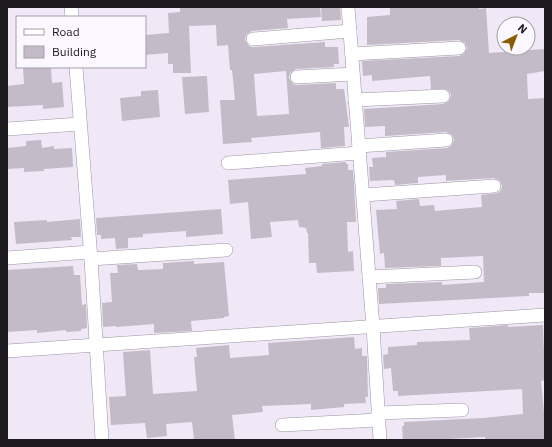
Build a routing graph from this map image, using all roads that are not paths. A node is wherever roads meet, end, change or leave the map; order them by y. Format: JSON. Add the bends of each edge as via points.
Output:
{"nodes":[{"id":1,"x":348,"y":7,"type":"edge"},
{"id":2,"x":350,"y":31,"type":"junction"},
{"id":3,"x":253,"y":40,"type":"dead end"},
{"id":4,"x":459,"y":48,"type":"dead end"},
{"id":5,"x":352,"y":54,"type":"junction"},
{"id":6,"x":76,"y":68,"type":"edge"},
{"id":7,"x":353,"y":74,"type":"junction"},
{"id":8,"x":297,"y":77,"type":"dead end"},
{"id":9,"x":444,"y":96,"type":"dead end"},
{"id":10,"x":355,"y":100,"type":"junction"},
{"id":11,"x":80,"y":124,"type":"junction"},
{"id":12,"x":7,"y":129,"type":"edge"},
{"id":13,"x":446,"y":140,"type":"dead end"},
{"id":14,"x":359,"y":149,"type":"junction"},
{"id":15,"x":228,"y":163,"type":"dead end"},
{"id":16,"x":494,"y":186,"type":"dead end"},
{"id":17,"x":363,"y":195,"type":"junction"},
{"id":18,"x":226,"y":250,"type":"dead end"},
{"id":19,"x":90,"y":256,"type":"junction"},
{"id":20,"x":7,"y":258,"type":"edge"},
{"id":21,"x":475,"y":272,"type":"dead end"},
{"id":22,"x":369,"y":277,"type":"junction"},
{"id":23,"x":545,"y":315,"type":"edge"},
{"id":24,"x":373,"y":327,"type":"junction"},
{"id":25,"x":97,"y":346,"type":"junction"},
{"id":26,"x":7,"y":351,"type":"edge"},
{"id":27,"x":462,"y":410,"type":"dead end"},
{"id":28,"x":378,"y":416,"type":"junction"},
{"id":29,"x":282,"y":425,"type":"dead end"},
{"id":30,"x":102,"y":440,"type":"edge"},
{"id":31,"x":380,"y":440,"type":"edge"}],
"edges":[{"from":1,"to":2,"type":"street"},
{"from":2,"to":3,"type":"street"},
{"from":2,"to":5,"type":"street"},
{"from":4,"to":5,"type":"street"},
{"from":5,"to":7,"type":"street"},
{"from":6,"to":11,"type":"street"},
{"from":7,"to":8,"type":"street"},
{"from":7,"to":10,"type":"street"},
{"from":9,"to":10,"type":"street"},
{"from":10,"to":14,"type":"street"},
{"from":11,"to":12,"type":"street"},
{"from":11,"to":19,"type":"street"},
{"from":13,"to":14,"type":"street"},
{"from":14,"to":15,"type":"street"},
{"from":14,"to":17,"type":"street"},
{"from":16,"to":17,"type":"street"},
{"from":17,"to":22,"type":"street"},
{"from":18,"to":19,"type":"street"},
{"from":19,"to":20,"type":"street"},
{"from":19,"to":25,"type":"street"},
{"from":21,"to":22,"type":"street"},
{"from":22,"to":24,"type":"street"},
{"from":23,"to":24,"type":"street"},
{"from":24,"to":25,"type":"street"},
{"from":24,"to":28,"type":"street"},
{"from":25,"to":26,"type":"street"},
{"from":25,"to":30,"type":"street"},
{"from":27,"to":28,"type":"street"},
{"from":28,"to":29,"type":"street"},
{"from":28,"to":31,"type":"street"}]}
